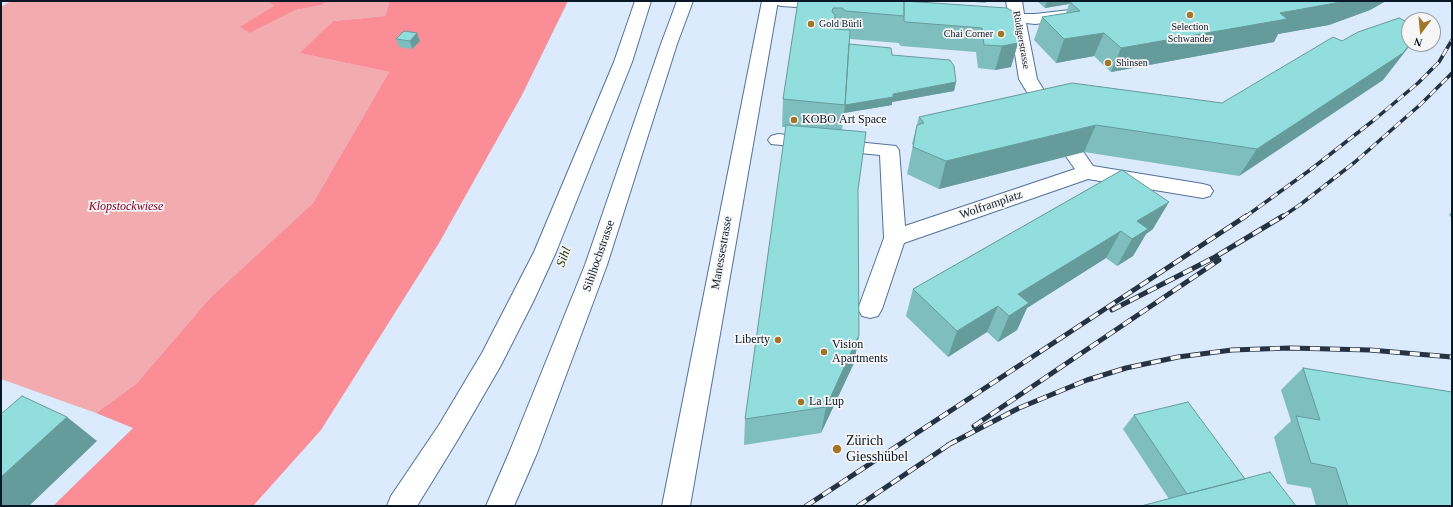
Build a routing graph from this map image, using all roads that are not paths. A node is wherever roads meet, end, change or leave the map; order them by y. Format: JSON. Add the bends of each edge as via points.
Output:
{"nodes":[{"id":1,"x":643,"y":1,"type":"edge"},
{"id":2,"x":685,"y":1,"type":"edge"},
{"id":3,"x":770,"y":1,"type":"edge"},
{"id":4,"x":781,"y":1,"type":"edge"},
{"id":5,"x":1014,"y":1,"type":"edge"},
{"id":6,"x":840,"y":5,"type":"edge"},
{"id":7,"x":1085,"y":13,"type":"edge"},
{"id":8,"x":971,"y":15,"type":"edge"},
{"id":9,"x":1017,"y":18,"type":"junction"},
{"id":10,"x":1049,"y":113,"type":"edge"},
{"id":11,"x":778,"y":140,"type":"dead end"},
{"id":12,"x":1075,"y":155,"type":"edge"},
{"id":13,"x":1087,"y":172,"type":"junction"},
{"id":14,"x":1203,"y":191,"type":"dead end"},
{"id":15,"x":895,"y":238,"type":"junction"},
{"id":16,"x":870,"y":310,"type":"dead end"},
{"id":17,"x":401,"y":506,"type":"edge"},
{"id":18,"x":500,"y":506,"type":"edge"},
{"id":19,"x":676,"y":506,"type":"edge"}],
"edges":[{"from":1,"to":17,"type":"main road","via":[[623,62],[545,252],[491,360]]},
{"from":2,"to":18,"type":"main road","name":"Sihlhochstrasse","via":[[596,265]]},
{"from":3,"to":19,"type":"main road","name":"Manessestrasse"},
{"from":4,"to":6,"type":"main road"},
{"from":5,"to":9,"type":"main road","name":"Rüdigerstrasse"},
{"from":7,"to":9,"type":"main road","via":[[1046,19]]},
{"from":8,"to":9,"type":"main road"},
{"from":9,"to":10,"type":"main road","name":"Rüdigerstrasse","via":[[1028,79]]},
{"from":11,"to":15,"type":"main road","via":[[889,150]]},
{"from":12,"to":13,"type":"main road"},
{"from":13,"to":14,"type":"main road","name":"Wolframplatz"},
{"from":13,"to":15,"type":"main road","name":"Wolframplatz"},
{"from":15,"to":16,"type":"main road"}]}
